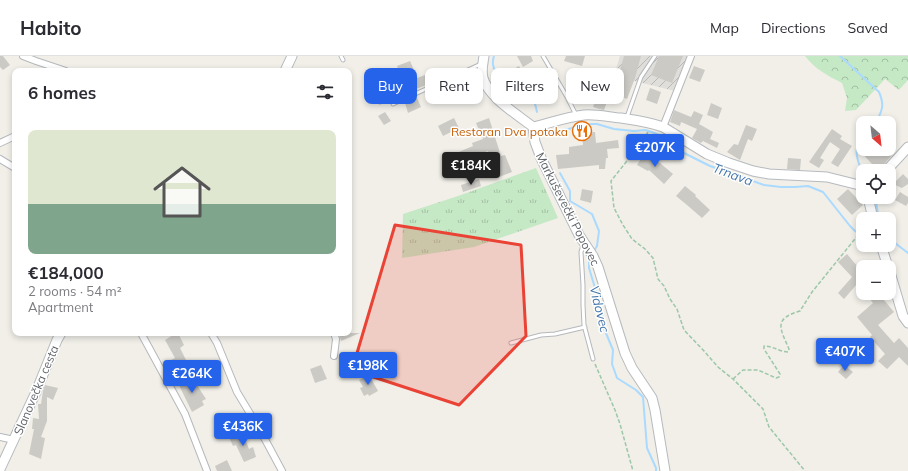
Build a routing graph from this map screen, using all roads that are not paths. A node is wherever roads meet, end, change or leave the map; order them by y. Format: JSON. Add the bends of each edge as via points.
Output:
{"nodes":[{"id":1,"x":22,"y":56,"type":"edge"},
{"id":2,"x":292,"y":56,"type":"edge"},
{"id":3,"x":341,"y":56,"type":"edge"},
{"id":4,"x":543,"y":56,"type":"edge"},
{"id":5,"x":655,"y":56,"type":"edge"},
{"id":6,"x":691,"y":56,"type":"edge"},
{"id":7,"x":343,"y":60,"type":"dead end"},
{"id":8,"x":483,"y":60,"type":"edge"},
{"id":9,"x":57,"y":68,"type":"edge"},
{"id":10,"x":286,"y":68,"type":"edge"},
{"id":11,"x":417,"y":92,"type":"edge"},
{"id":12,"x":577,"y":116,"type":"junction"},
{"id":13,"x":626,"y":119,"type":"junction"},
{"id":14,"x":533,"y":127,"type":"junction"},
{"id":15,"x":663,"y":127,"type":"junction"},
{"id":16,"x":12,"y":137,"type":"edge"},
{"id":17,"x":0,"y":143,"type":"edge"},
{"id":18,"x":908,"y":147,"type":"edge"},
{"id":19,"x":0,"y":159,"type":"edge"},
{"id":20,"x":892,"y":164,"type":"edge"},
{"id":21,"x":12,"y":166,"type":"edge"},
{"id":22,"x":856,"y":184,"type":"edge"},
{"id":23,"x":588,"y":249,"type":"junction"},
{"id":24,"x":896,"y":292,"type":"edge"},
{"id":25,"x":908,"y":323,"type":"edge"},
{"id":26,"x":585,"y":327,"type":"junction"},
{"id":27,"x":59,"y":336,"type":"edge"},
{"id":28,"x":143,"y":336,"type":"edge"},
{"id":29,"x":213,"y":336,"type":"edge"},
{"id":30,"x":335,"y":336,"type":"edge"},
{"id":31,"x":511,"y":343,"type":"dead end"},
{"id":32,"x":334,"y":356,"type":"dead end"},
{"id":33,"x":592,"y":358,"type":"road end"},
{"id":34,"x":0,"y":437,"type":"edge"},
{"id":35,"x":14,"y":440,"type":"junction"},
{"id":36,"x":0,"y":469,"type":"edge"},
{"id":37,"x":207,"y":471,"type":"edge"},
{"id":38,"x":282,"y":471,"type":"edge"},
{"id":39,"x":665,"y":471,"type":"edge"}],
"edges":[{"from":1,"to":9,"type":"street"},
{"from":2,"to":10,"type":"street"},
{"from":3,"to":7,"type":"lane"},
{"from":4,"to":12,"type":"lane"},
{"from":5,"to":13,"type":"lane","via":[[641,77]]},
{"from":6,"to":15,"type":"street"},
{"from":8,"to":11,"type":"lane"},
{"from":8,"to":14,"type":"street","via":[[483,77],[491,93]]},
{"from":12,"to":13,"type":"street","via":[[602,115]]},
{"from":12,"to":14,"type":"street"},
{"from":13,"to":15,"type":"street"},
{"from":14,"to":23,"type":"street","name":"Markuševečki Popovec","via":[[541,158]]},
{"from":15,"to":22,"type":"street","via":[[708,154],[747,169],[769,174],[827,177]]},
{"from":16,"to":17,"type":"street"},
{"from":18,"to":20,"type":"street"},
{"from":19,"to":21,"type":"street"},
{"from":23,"to":26,"type":"lane","via":[[581,252]]},
{"from":23,"to":39,"type":"street","name":"Markuševečki Popovec","via":[[598,267],[625,353],[652,398]]},
{"from":24,"to":25,"type":"street","via":[[903,316]]},
{"from":26,"to":31,"type":"lane"},
{"from":26,"to":33,"type":"lane"},
{"from":27,"to":35,"type":"street","name":"Slanovečka cesta"},
{"from":28,"to":37,"type":"street","via":[[185,414]]},
{"from":29,"to":38,"type":"street","via":[[238,392]]},
{"from":30,"to":32,"type":"street"},
{"from":34,"to":35,"type":"street"},
{"from":35,"to":36,"type":"street","name":"Slanovečka cesta"}]}
